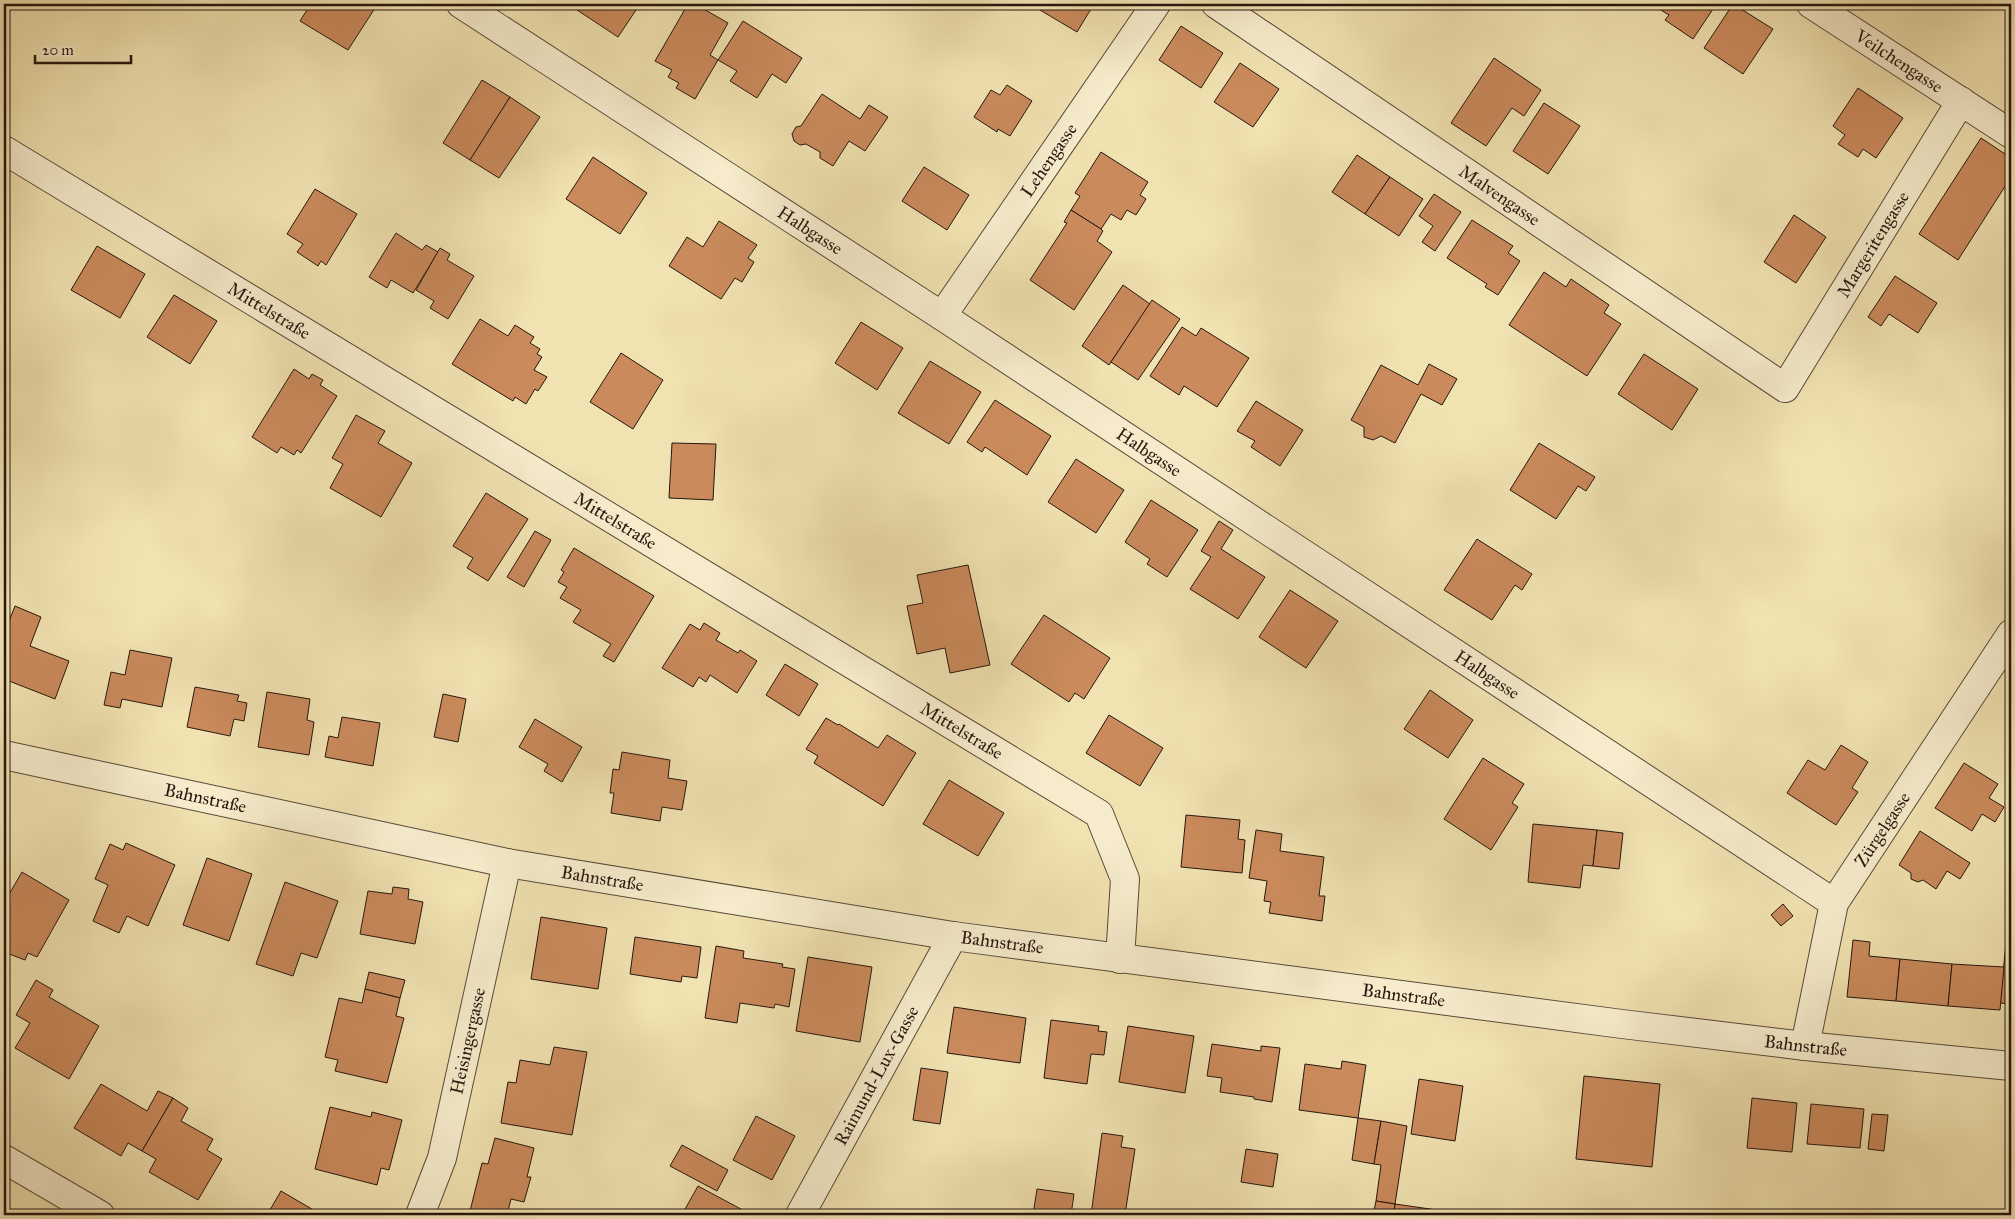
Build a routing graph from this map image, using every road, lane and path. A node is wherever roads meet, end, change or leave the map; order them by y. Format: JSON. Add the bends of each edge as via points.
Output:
{"nodes":[{"id":1,"x":461,"y":4,"type":"edge"},
{"id":2,"x":1156,"y":4,"type":"edge"},
{"id":3,"x":1216,"y":4,"type":"edge"},
{"id":4,"x":1811,"y":4,"type":"edge"},
{"id":5,"x":1961,"y":102,"type":"junction"},
{"id":6,"x":2011,"y":134,"type":"edge"},
{"id":7,"x":4,"y":150,"type":"edge"},
{"id":8,"x":942,"y":316,"type":"junction"},
{"id":9,"x":1785,"y":388,"type":"joint"},
{"id":10,"x":2011,"y":634,"type":"edge"},
{"id":11,"x":4,"y":755,"type":"edge"},
{"id":12,"x":507,"y":862,"type":"junction"},
{"id":13,"x":1834,"y":903,"type":"junction"},
{"id":14,"x":952,"y":936,"type":"junction"},
{"id":15,"x":1120,"y":959,"type":"junction"},
{"id":16,"x":1805,"y":1046,"type":"junction"},
{"id":17,"x":2011,"y":1066,"type":"edge"},
{"id":18,"x":4,"y":1160,"type":"edge"},
{"id":19,"x":100,"y":1215,"type":"edge"},
{"id":20,"x":420,"y":1215,"type":"edge"},
{"id":21,"x":800,"y":1215,"type":"edge"}],
"edges":[{"from":1,"to":8,"type":"street","name":"Halbgasse"},
{"from":2,"to":8,"type":"street","name":"Lehengasse"},
{"from":3,"to":9,"type":"street","name":"Malvengasse"},
{"from":4,"to":5,"type":"street","name":"Veilchengasse"},
{"from":5,"to":6,"type":"street","name":"Veilchengasse"},
{"from":5,"to":9,"type":"street","name":"Margeritengasse"},
{"from":7,"to":15,"type":"street","name":"Mittelstraße","via":[[1099,814],[1125,879]]},
{"from":8,"to":13,"type":"street","name":"Halbgasse"},
{"from":10,"to":13,"type":"street","name":"Zürgelgasse"},
{"from":11,"to":12,"type":"street","name":"Bahnstraße"},
{"from":12,"to":14,"type":"street","name":"Bahnstraße"},
{"from":12,"to":20,"type":"street","name":"Heisingergasse","via":[[442,1158]]},
{"from":13,"to":16,"type":"street","name":"Zürgelgasse"},
{"from":14,"to":15,"type":"street","name":"Bahnstraße"},
{"from":14,"to":21,"type":"street","name":"Raimund-Lux-Gasse"},
{"from":15,"to":16,"type":"street","name":"Bahnstraße"},
{"from":16,"to":17,"type":"street","name":"Bahnstraße"},
{"from":18,"to":19,"type":"street"}]}
